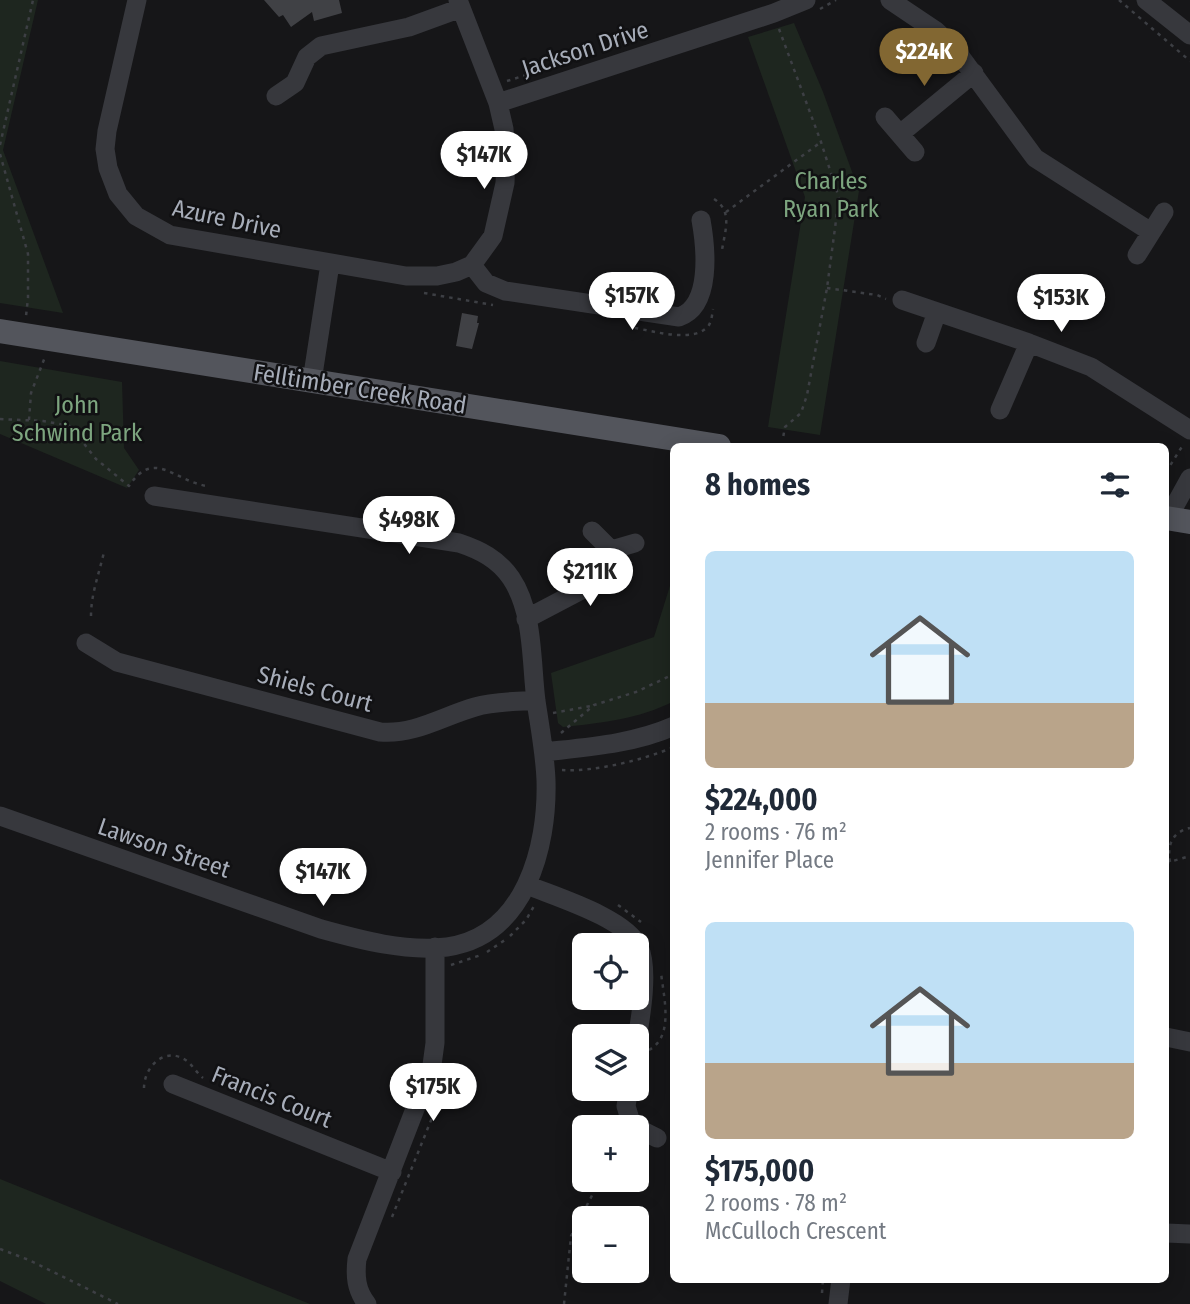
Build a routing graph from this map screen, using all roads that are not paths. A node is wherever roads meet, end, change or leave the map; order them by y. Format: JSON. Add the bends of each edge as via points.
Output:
{"nodes":[{"id":1,"x":137,"y":0,"type":"edge"},
{"id":2,"x":806,"y":0,"type":"edge"},
{"id":3,"x":890,"y":0,"type":"edge"},
{"id":4,"x":1146,"y":0,"type":"edge"},
{"id":5,"x":459,"y":4,"type":"edge"},
{"id":6,"x":1190,"y":35,"type":"edge"},
{"id":7,"x":974,"y":73,"type":"junction"},
{"id":8,"x":276,"y":96,"type":"dead end"},
{"id":9,"x":498,"y":103,"type":"junction"},
{"id":10,"x":885,"y":117,"type":"dead end"},
{"id":11,"x":900,"y":134,"type":"junction"},
{"id":12,"x":915,"y":152,"type":"dead end"},
{"id":13,"x":1164,"y":212,"type":"dead end"},
{"id":14,"x":701,"y":220,"type":"dead end"},
{"id":15,"x":1151,"y":232,"type":"junction"},
{"id":16,"x":1137,"y":255,"type":"dead end"},
{"id":17,"x":330,"y":264,"type":"junction"},
{"id":18,"x":472,"y":265,"type":"junction"},
{"id":19,"x":902,"y":300,"type":"road end"},
{"id":20,"x":937,"y":312,"type":"junction"},
{"id":21,"x":12,"y":333,"type":"edge"},
{"id":22,"x":926,"y":343,"type":"dead end"},
{"id":23,"x":1029,"y":343,"type":"junction"},
{"id":24,"x":312,"y":381,"type":"junction"},
{"id":25,"x":1000,"y":410,"type":"dead end"},
{"id":26,"x":1187,"y":436,"type":"edge"},
{"id":27,"x":700,"y":443,"type":"edge"},
{"id":28,"x":1190,"y":478,"type":"edge"},
{"id":29,"x":154,"y":496,"type":"dead end"},
{"id":30,"x":1174,"y":519,"type":"edge"},
{"id":31,"x":592,"y":531,"type":"dead end"},
{"id":32,"x":635,"y":543,"type":"dead end"},
{"id":33,"x":611,"y":550,"type":"junction"},
{"id":34,"x":526,"y":619,"type":"junction"},
{"id":35,"x":86,"y":643,"type":"dead end"},
{"id":36,"x":543,"y":713,"type":"junction"},
{"id":37,"x":670,"y":727,"type":"edge"},
{"id":38,"x":554,"y":746,"type":"junction"},
{"id":39,"x":0,"y":816,"type":"edge"},
{"id":40,"x":534,"y":888,"type":"junction"},
{"id":41,"x":435,"y":947,"type":"junction"},
{"id":42,"x":639,"y":1024,"type":"edge"},
{"id":43,"x":1169,"y":1038,"type":"edge"},
{"id":44,"x":1190,"y":1042,"type":"edge"},
{"id":45,"x":173,"y":1084,"type":"dead end"},
{"id":46,"x":649,"y":1134,"type":"edge"},
{"id":47,"x":657,"y":1138,"type":"dead end"},
{"id":48,"x":392,"y":1172,"type":"junction"},
{"id":49,"x":1169,"y":1233,"type":"edge"},
{"id":50,"x":1190,"y":1234,"type":"edge"},
{"id":51,"x":839,"y":1283,"type":"edge"},
{"id":52,"x":830,"y":1300,"type":"edge"},
{"id":53,"x":367,"y":1304,"type":"edge"}],
"edges":[{"from":1,"to":17,"type":"street","name":"Azure Drive","via":[[105,149],[108,168],[127,207],[170,236]]},
{"from":2,"to":9,"type":"street","name":"Jackson Drive"},
{"from":3,"to":7,"type":"street","via":[[936,31]]},
{"from":4,"to":6,"type":"street"},
{"from":5,"to":8,"type":"street","via":[[409,27],[318,47],[307,57],[295,83]]},
{"from":5,"to":9,"type":"street"},
{"from":7,"to":11,"type":"street"},
{"from":7,"to":15,"type":"street","via":[[1035,158]]},
{"from":9,"to":18,"type":"street","via":[[506,142],[505,183],[493,236]]},
{"from":10,"to":11,"type":"street"},
{"from":11,"to":12,"type":"street"},
{"from":13,"to":15,"type":"street"},
{"from":14,"to":18,"type":"street","via":[[706,251],[700,295],[694,309],[679,317],[505,291],[486,283]]},
{"from":15,"to":16,"type":"street"},
{"from":17,"to":18,"type":"street","name":"Azure Drive","via":[[423,277]]},
{"from":17,"to":24,"type":"street"},
{"from":19,"to":20,"type":"street"},
{"from":20,"to":22,"type":"street"},
{"from":20,"to":23,"type":"street"},
{"from":21,"to":24,"type":"main road","name":"Felltimber Creek Road"},
{"from":23,"to":25,"type":"street"},
{"from":23,"to":26,"type":"street","via":[[1091,367]]},
{"from":24,"to":27,"type":"main road","name":"Felltimber Creek Road"},
{"from":28,"to":30,"type":"street"},
{"from":29,"to":34,"type":"street","name":"Lawson Street","via":[[459,543],[496,561],[516,588]]},
{"from":31,"to":33,"type":"street"},
{"from":32,"to":33,"type":"street"},
{"from":33,"to":34,"type":"street","via":[[585,588]]},
{"from":34,"to":36,"type":"street","name":"Lawson Street"},
{"from":35,"to":36,"type":"street","name":"Shiels Court","via":[[117,662],[380,732],[414,730],[477,706]]},
{"from":36,"to":38,"type":"street","name":"Lawson Street"},
{"from":37,"to":38,"type":"street","via":[[641,738]]},
{"from":38,"to":40,"type":"street","name":"Lawson Street"},
{"from":39,"to":41,"type":"street","name":"Lawson Street","via":[[321,929],[397,946]]},
{"from":40,"to":41,"type":"street","name":"Lawson Street","via":[[489,930],[470,940]]},
{"from":40,"to":42,"type":"street","via":[[612,921],[629,933],[639,948],[644,970]]},
{"from":41,"to":48,"type":"street","via":[[432,1065]]},
{"from":43,"to":44,"type":"street"},
{"from":45,"to":48,"type":"street","name":"Francis Court"},
{"from":46,"to":47,"type":"street"},
{"from":48,"to":53,"type":"street","via":[[357,1259],[357,1287]]},
{"from":49,"to":50,"type":"street"},
{"from":51,"to":52,"type":"street"}]}
